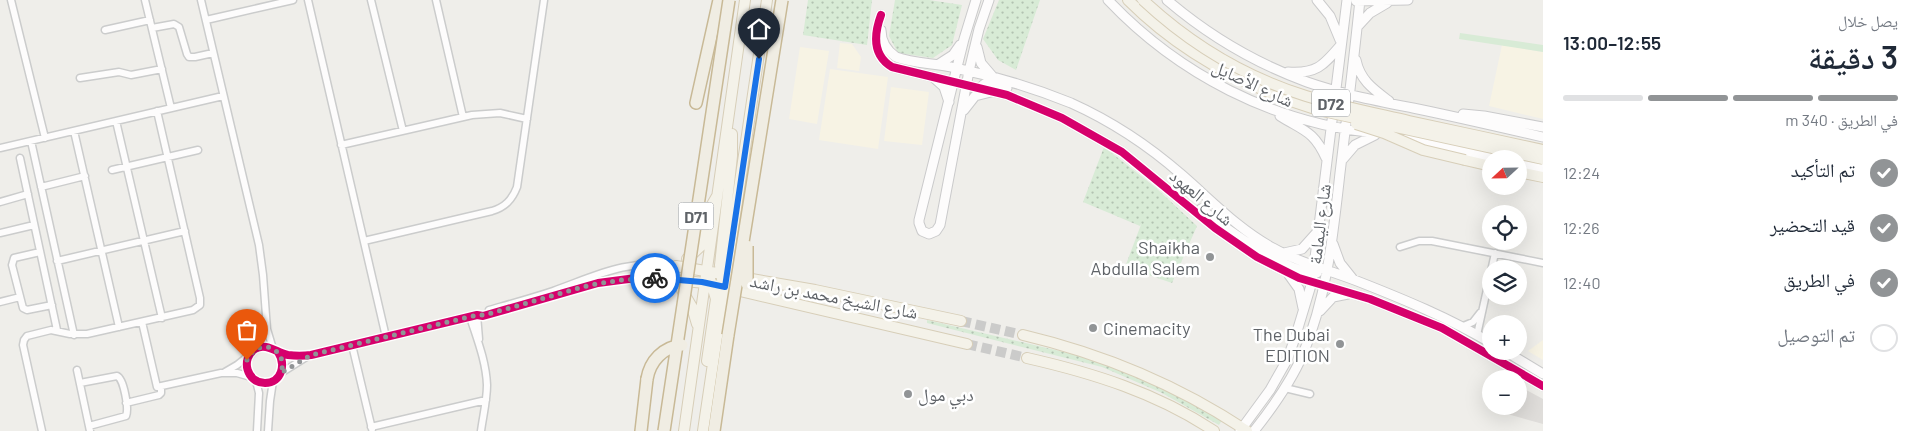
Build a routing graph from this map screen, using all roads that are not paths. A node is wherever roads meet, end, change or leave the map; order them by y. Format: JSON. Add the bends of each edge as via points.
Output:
{"nodes":[{"id":1,"x":11,"y":0,"type":"edge"},
{"id":2,"x":146,"y":0,"type":"edge"},
{"id":3,"x":201,"y":0,"type":"edge"},
{"id":4,"x":293,"y":0,"type":"edge"},
{"id":5,"x":308,"y":0,"type":"edge"},
{"id":6,"x":371,"y":0,"type":"edge"},
{"id":7,"x":436,"y":0,"type":"edge"},
{"id":8,"x":544,"y":0,"type":"edge"},
{"id":9,"x":719,"y":0,"type":"edge"},
{"id":10,"x":729,"y":0,"type":"edge"},
{"id":11,"x":747,"y":0,"type":"edge"},
{"id":12,"x":767,"y":0,"type":"edge"},
{"id":13,"x":782,"y":0,"type":"edge"},
{"id":14,"x":977,"y":0,"type":"edge"},
{"id":15,"x":989,"y":0,"type":"edge"},
{"id":16,"x":1108,"y":0,"type":"edge"},
{"id":17,"x":1128,"y":0,"type":"edge"},
{"id":18,"x":1143,"y":0,"type":"edge"},
{"id":19,"x":1167,"y":0,"type":"edge"},
{"id":20,"x":1317,"y":0,"type":"edge"},
{"id":21,"x":1347,"y":0,"type":"edge"},
{"id":22,"x":1408,"y":0,"type":"edge"},
{"id":23,"x":1360,"y":1,"type":"edge"},
{"id":24,"x":1392,"y":1,"type":"edge"},
{"id":25,"x":150,"y":20,"type":"junction"},
{"id":26,"x":206,"y":20,"type":"junction"},
{"id":27,"x":1358,"y":26,"type":"junction"},
{"id":28,"x":152,"y":28,"type":"junction"},
{"id":29,"x":105,"y":30,"type":"dead end"},
{"id":30,"x":964,"y":38,"type":"junction"},
{"id":31,"x":976,"y":42,"type":"junction"},
{"id":32,"x":1341,"y":44,"type":"junction"},
{"id":33,"x":1354,"y":52,"type":"junction"},
{"id":34,"x":213,"y":53,"type":"junction"},
{"id":35,"x":939,"y":64,"type":"junction"},
{"id":36,"x":162,"y":69,"type":"junction"},
{"id":37,"x":963,"y":70,"type":"junction"},
{"id":38,"x":1281,"y":71,"type":"junction"},
{"id":39,"x":932,"y":76,"type":"junction"},
{"id":40,"x":80,"y":78,"type":"dead end"},
{"id":41,"x":995,"y":78,"type":"junction"},
{"id":42,"x":954,"y":81,"type":"junction"},
{"id":43,"x":967,"y":84,"type":"junction"},
{"id":44,"x":984,"y":89,"type":"junction"},
{"id":45,"x":1335,"y":90,"type":"junction"},
{"id":46,"x":994,"y":91,"type":"junction"},
{"id":47,"x":1350,"y":94,"type":"junction"},
{"id":48,"x":223,"y":96,"type":"junction"},
{"id":49,"x":1051,"y":96,"type":"junction"},
{"id":50,"x":949,"y":102,"type":"junction"},
{"id":51,"x":696,"y":103,"type":"dead end"},
{"id":52,"x":1392,"y":104,"type":"junction"},
{"id":53,"x":171,"y":108,"type":"junction"},
{"id":54,"x":1272,"y":110,"type":"junction"},
{"id":55,"x":1318,"y":110,"type":"junction"},
{"id":56,"x":157,"y":111,"type":"junction"},
{"id":57,"x":1442,"y":114,"type":"junction"},
{"id":58,"x":463,"y":116,"type":"junction"},
{"id":59,"x":960,"y":116,"type":"junction"},
{"id":60,"x":527,"y":118,"type":"junction"},
{"id":61,"x":729,"y":119,"type":"junction"},
{"id":62,"x":116,"y":121,"type":"junction"},
{"id":63,"x":1330,"y":127,"type":"junction"},
{"id":64,"x":1543,"y":127,"type":"edge"},
{"id":65,"x":1346,"y":130,"type":"junction"},
{"id":66,"x":74,"y":131,"type":"junction"},
{"id":67,"x":403,"y":131,"type":"junction"},
{"id":68,"x":1382,"y":134,"type":"junction"},
{"id":69,"x":1543,"y":137,"type":"edge"},
{"id":70,"x":45,"y":138,"type":"junction"},
{"id":71,"x":31,"y":141,"type":"junction"},
{"id":72,"x":342,"y":145,"type":"junction"},
{"id":73,"x":0,"y":148,"type":"edge"},
{"id":74,"x":198,"y":150,"type":"dead end"},
{"id":75,"x":1543,"y":150,"type":"edge"},
{"id":76,"x":1482,"y":156,"type":"edge"},
{"id":77,"x":168,"y":157,"type":"junction"},
{"id":78,"x":20,"y":158,"type":"dead end"},
{"id":79,"x":1326,"y":158,"type":"junction"},
{"id":80,"x":1543,"y":159,"type":"edge"},
{"id":81,"x":1342,"y":162,"type":"junction"},
{"id":82,"x":1482,"y":164,"type":"edge"},
{"id":83,"x":1528,"y":165,"type":"edge"},
{"id":84,"x":127,"y":166,"type":"junction"},
{"id":85,"x":1543,"y":168,"type":"edge"},
{"id":86,"x":112,"y":170,"type":"dead end"},
{"id":87,"x":1528,"y":174,"type":"edge"},
{"id":88,"x":85,"y":176,"type":"junction"},
{"id":89,"x":1543,"y":177,"type":"edge"},
{"id":90,"x":41,"y":187,"type":"junction"},
{"id":91,"x":28,"y":194,"type":"junction"},
{"id":92,"x":719,"y":194,"type":"junction"},
{"id":93,"x":1180,"y":199,"type":"junction"},
{"id":94,"x":0,"y":202,"type":"edge"},
{"id":95,"x":34,"y":225,"type":"junction"},
{"id":96,"x":1319,"y":230,"type":"junction"},
{"id":97,"x":184,"y":231,"type":"junction"},
{"id":98,"x":0,"y":233,"type":"edge"},
{"id":99,"x":738,"y":236,"type":"junction"},
{"id":100,"x":1332,"y":239,"type":"junction"},
{"id":101,"x":144,"y":240,"type":"junction"},
{"id":102,"x":364,"y":241,"type":"junction"},
{"id":103,"x":1400,"y":247,"type":"dead end"},
{"id":104,"x":102,"y":250,"type":"junction"},
{"id":105,"x":40,"y":252,"type":"junction"},
{"id":106,"x":1282,"y":253,"type":"junction"},
{"id":107,"x":1495,"y":253,"type":"junction"},
{"id":108,"x":58,"y":260,"type":"junction"},
{"id":109,"x":1543,"y":263,"type":"edge"},
{"id":110,"x":676,"y":266,"type":"junction"},
{"id":111,"x":724,"y":270,"type":"junction"},
{"id":112,"x":1327,"y":271,"type":"junction"},
{"id":113,"x":1286,"y":272,"type":"junction"},
{"id":114,"x":1313,"y":274,"type":"junction"},
{"id":115,"x":672,"y":280,"type":"junction"},
{"id":116,"x":708,"y":280,"type":"junction"},
{"id":117,"x":762,"y":281,"type":"junction"},
{"id":118,"x":1356,"y":281,"type":"junction"},
{"id":119,"x":747,"y":284,"type":"dead end"},
{"id":120,"x":1324,"y":286,"type":"junction"},
{"id":121,"x":725,"y":287,"type":"junction"},
{"id":122,"x":1356,"y":294,"type":"junction"},
{"id":123,"x":20,"y":297,"type":"junction"},
{"id":124,"x":762,"y":297,"type":"junction"},
{"id":125,"x":703,"y":299,"type":"junction"},
{"id":126,"x":716,"y":299,"type":"junction"},
{"id":127,"x":0,"y":302,"type":"edge"},
{"id":128,"x":52,"y":305,"type":"junction"},
{"id":129,"x":914,"y":312,"type":"junction"},
{"id":130,"x":1481,"y":312,"type":"junction"},
{"id":131,"x":1303,"y":314,"type":"junction"},
{"id":132,"x":474,"y":316,"type":"junction"},
{"id":133,"x":1316,"y":317,"type":"junction"},
{"id":134,"x":162,"y":318,"type":"junction"},
{"id":135,"x":961,"y":321,"type":"tunnel mouth"},
{"id":136,"x":142,"y":322,"type":"junction"},
{"id":137,"x":266,"y":322,"type":"junction"},
{"id":138,"x":120,"y":327,"type":"junction"},
{"id":139,"x":1461,"y":327,"type":"junction"},
{"id":140,"x":1442,"y":328,"type":"junction"},
{"id":141,"x":909,"y":329,"type":"junction"},
{"id":142,"x":57,"y":330,"type":"junction"},
{"id":143,"x":697,"y":332,"type":"junction"},
{"id":144,"x":718,"y":333,"type":"junction"},
{"id":145,"x":74,"y":334,"type":"junction"},
{"id":146,"x":1023,"y":335,"type":"tunnel mouth"},
{"id":147,"x":1477,"y":335,"type":"junction"},
{"id":148,"x":386,"y":337,"type":"junction"},
{"id":149,"x":1482,"y":338,"type":"edge"},
{"id":150,"x":968,"y":344,"type":"tunnel mouth"},
{"id":151,"x":352,"y":345,"type":"junction"},
{"id":152,"x":684,"y":345,"type":"dead end"},
{"id":153,"x":275,"y":350,"type":"junction"},
{"id":154,"x":252,"y":352,"type":"junction"},
{"id":155,"x":311,"y":355,"type":"junction"},
{"id":156,"x":1027,"y":358,"type":"tunnel mouth"},
{"id":157,"x":1520,"y":360,"type":"edge"},
{"id":158,"x":77,"y":370,"type":"dead end"},
{"id":159,"x":221,"y":373,"type":"junction"},
{"id":160,"x":281,"y":373,"type":"junction"},
{"id":161,"x":1543,"y":374,"type":"edge"},
{"id":162,"x":254,"y":379,"type":"junction"},
{"id":163,"x":273,"y":381,"type":"junction"},
{"id":164,"x":80,"y":383,"type":"junction"},
{"id":165,"x":1287,"y":385,"type":"junction"},
{"id":166,"x":1543,"y":386,"type":"edge"},
{"id":167,"x":161,"y":388,"type":"junction"},
{"id":168,"x":1311,"y":392,"type":"dead end"},
{"id":169,"x":486,"y":400,"type":"junction"},
{"id":170,"x":126,"y":403,"type":"junction"},
{"id":171,"x":90,"y":429,"type":"edge"},
{"id":172,"x":372,"y":429,"type":"edge"},
{"id":173,"x":1243,"y":430,"type":"edge"},
{"id":174,"x":42,"y":431,"type":"edge"},
{"id":175,"x":257,"y":431,"type":"edge"},
{"id":176,"x":268,"y":431,"type":"edge"},
{"id":177,"x":481,"y":431,"type":"edge"},
{"id":178,"x":641,"y":431,"type":"edge"},
{"id":179,"x":664,"y":431,"type":"edge"},
{"id":180,"x":684,"y":431,"type":"edge"},
{"id":181,"x":702,"y":431,"type":"edge"},
{"id":182,"x":714,"y":431,"type":"edge"},
{"id":183,"x":1214,"y":431,"type":"edge"},
{"id":184,"x":1254,"y":431,"type":"edge"}],
"edges":[{"from":1,"to":70,"type":"street"},
{"from":2,"to":25,"type":"street"},
{"from":3,"to":26,"type":"street"},
{"from":4,"to":26,"type":"street"},
{"from":5,"to":72,"type":"street"},
{"from":6,"to":67,"type":"street"},
{"from":7,"to":58,"type":"street"},
{"from":8,"to":60,"type":"street"},
{"from":9,"to":51,"type":"highway"},
{"from":10,"to":179,"type":"highway","number":"D71","bridge":true},
{"from":11,"to":61,"type":"main road","number":"D71"},
{"from":12,"to":99,"type":"main road","number":"D71"},
{"from":13,"to":99,"type":"highway","number":"D71","bridge":true},
{"from":14,"to":30,"type":"street"},
{"from":14,"to":37,"type":"street"},
{"from":15,"to":31,"type":"street"},
{"from":16,"to":54,"type":"street","name":"شارع الأصايل","via":[[1176,59],[1217,84]]},
{"from":17,"to":55,"type":"main road","name":"شارع الأصايل","number":"D72","via":[[1175,40],[1220,69],[1268,92]]},
{"from":18,"to":75,"type":"main road","name":"شارع الأصايل","number":"D72","bridge":true,"via":[[1182,33],[1214,54],[1289,91],[1354,109]]},
{"from":19,"to":38,"type":"street","name":"شارع الأصايل","via":[[1220,40]]},
{"from":20,"to":32,"type":"street","via":[[1330,16]]},
{"from":21,"to":23,"type":"street"},
{"from":21,"to":32,"type":"street","name":"شارع اليمامة"},
{"from":22,"to":24,"type":"street"},
{"from":23,"to":24,"type":"street"},
{"from":23,"to":27,"type":"street","name":"شارع اليمامة"},
{"from":24,"to":27,"type":"street","via":[[1370,13]]},
{"from":25,"to":28,"type":"street"},
{"from":25,"to":29,"type":"street"},
{"from":26,"to":34,"type":"street"},
{"from":27,"to":33,"type":"street","name":"شارع اليمامة"},
{"from":28,"to":34,"type":"street","via":[[174,24],[179,27],[189,57]]},
{"from":28,"to":36,"type":"street"},
{"from":30,"to":35,"type":"street","via":[[953,56]]},
{"from":30,"to":37,"type":"street"},
{"from":31,"to":37,"type":"street"},
{"from":31,"to":41,"type":"street","via":[[982,63]]},
{"from":32,"to":38,"type":"street","via":[[1316,70]]},
{"from":32,"to":45,"type":"street","name":"شارع اليمامة"},
{"from":33,"to":47,"type":"street","name":"شارع اليمامة"},
{"from":33,"to":52,"type":"street","via":[[1364,80]]},
{"from":34,"to":48,"type":"street"},
{"from":35,"to":37,"type":"street","name":"شارع العهود"},
{"from":35,"to":39,"type":"street","name":"شارع العهود","via":[[902,59],[890,53],[881,37],[881,15],[876,42],[881,58],[896,68]]},
{"from":36,"to":40,"type":"street","via":[[131,75],[119,72]]},
{"from":36,"to":53,"type":"street"},
{"from":37,"to":41,"type":"street","name":"شارع العهود"},
{"from":37,"to":42,"type":"street"},
{"from":37,"to":43,"type":"street"},
{"from":38,"to":45,"type":"street","name":"شارع الأصايل"},
{"from":39,"to":42,"type":"street","name":"شارع العهود"},
{"from":39,"to":50,"type":"street","via":[[944,87]]},
{"from":41,"to":49,"type":"street","name":"شارع العهود"},
{"from":42,"to":43,"type":"street","name":"شارع العهود"},
{"from":42,"to":50,"type":"street"},
{"from":43,"to":44,"type":"street","name":"شارع العهود"},
{"from":43,"to":59,"type":"street"},
{"from":44,"to":46,"type":"street","name":"شارع العهود"},
{"from":44,"to":49,"type":"street","via":[[986,83]]},
{"from":45,"to":47,"type":"street","name":"شارع الأصايل"},
{"from":45,"to":63,"type":"street","name":"شارع اليمامة"},
{"from":46,"to":59,"type":"street","via":[[975,96]]},
{"from":46,"to":93,"type":"street","name":"شارع العهود","via":[[1041,108],[1103,140]]},
{"from":47,"to":52,"type":"street","name":"شارع الأصايل"},
{"from":47,"to":65,"type":"street","name":"شارع اليمامة"},
{"from":48,"to":53,"type":"street"},
{"from":48,"to":137,"type":"street","via":[[259,245]]},
{"from":49,"to":106,"type":"street","name":"شارع العهود","via":[[1088,111],[1144,145],[1237,224]]},
{"from":50,"to":59,"type":"street","via":[[919,220],[925,233],[936,232],[940,225]]},
{"from":52,"to":57,"type":"street","name":"شارع الأصايل"},
{"from":53,"to":56,"type":"street"},
{"from":54,"to":63,"type":"street","name":"شارع الأصايل"},
{"from":54,"to":79,"type":"street","via":[[1312,135]]},
{"from":55,"to":80,"type":"main road","name":"شارع الأصايل","number":"D72","bridge":true},
{"from":55,"to":82,"type":"main road","bridge":true,"via":[[1423,150]]},
{"from":56,"to":62,"type":"street"},
{"from":56,"to":77,"type":"street"},
{"from":57,"to":64,"type":"street","via":[[1484,116]]},
{"from":57,"to":69,"type":"street","name":"شارع الأصايل"},
{"from":58,"to":60,"type":"street","via":[[500,113]]},
{"from":58,"to":67,"type":"street"},
{"from":60,"to":102,"type":"street","via":[[517,187],[508,203],[492,211]]},
{"from":61,"to":92,"type":"main road","number":"D71"},
{"from":61,"to":111,"type":"main road","via":[[732,156]]},
{"from":62,"to":66,"type":"street"},
{"from":62,"to":84,"type":"street"},
{"from":63,"to":65,"type":"street","name":"شارع الأصايل"},
{"from":63,"to":79,"type":"street","name":"شارع اليمامة"},
{"from":65,"to":68,"type":"street","name":"شارع الأصايل"},
{"from":65,"to":81,"type":"street","name":"شارع اليمامة"},
{"from":66,"to":70,"type":"street"},
{"from":66,"to":88,"type":"street"},
{"from":67,"to":72,"type":"street"},
{"from":68,"to":76,"type":"street","name":"شارع الأصايل"},
{"from":68,"to":81,"type":"street","via":[[1355,145]]},
{"from":70,"to":71,"type":"street"},
{"from":71,"to":73,"type":"street"},
{"from":71,"to":90,"type":"street"},
{"from":72,"to":102,"type":"street"},
{"from":74,"to":77,"type":"street"},
{"from":77,"to":84,"type":"street"},
{"from":77,"to":97,"type":"street"},
{"from":78,"to":91,"type":"street"},
{"from":79,"to":96,"type":"street","name":"شارع اليمامة"},
{"from":81,"to":100,"type":"street","name":"شارع اليمامة"},
{"from":83,"to":85,"type":"street"},
{"from":84,"to":86,"type":"street"},
{"from":84,"to":101,"type":"street"},
{"from":87,"to":89,"type":"main road"},
{"from":88,"to":90,"type":"street"},
{"from":88,"to":104,"type":"street"},
{"from":90,"to":108,"type":"street"},
{"from":91,"to":94,"type":"street"},
{"from":91,"to":95,"type":"street"},
{"from":92,"to":110,"type":"main road","via":[[710,208],[703,244]]},
{"from":92,"to":116,"type":"main road","number":"D71"},
{"from":93,"to":113,"type":"street","name":"شارع العهود","via":[[1228,238]]},
{"from":93,"to":114,"type":"street","via":[[1196,206],[1265,253]]},
{"from":95,"to":98,"type":"street"},
{"from":95,"to":105,"type":"street"},
{"from":96,"to":106,"type":"street","via":[[1302,249]]},
{"from":96,"to":114,"type":"street","name":"شارع اليمامة"},
{"from":97,"to":101,"type":"street"},
{"from":97,"to":134,"type":"street","via":[[200,306]]},
{"from":99,"to":111,"type":"main road","number":"D71"},
{"from":99,"to":117,"type":"main road","via":[[740,266]]},
{"from":99,"to":119,"type":"highway","bridge":true,"via":[[748,249]]},
{"from":99,"to":182,"type":"highway","number":"D71","bridge":true},
{"from":100,"to":112,"type":"street","name":"شارع اليمامة"},
{"from":100,"to":118,"type":"street","via":[[1340,263]]},
{"from":101,"to":104,"type":"street"},
{"from":101,"to":134,"type":"street"},
{"from":102,"to":148,"type":"street"},
{"from":103,"to":107,"type":"street","via":[[1432,241]]},
{"from":104,"to":108,"type":"street"},
{"from":104,"to":138,"type":"street"},
{"from":105,"to":123,"type":"street","via":[[12,260]]},
{"from":105,"to":128,"type":"street"},
{"from":106,"to":114,"type":"street","name":"شارع العهود"},
{"from":107,"to":109,"type":"street"},
{"from":107,"to":130,"type":"street"},
{"from":108,"to":145,"type":"street"},
{"from":110,"to":116,"type":"main road"},
{"from":110,"to":132,"type":"street","via":[[621,267]]},
{"from":111,"to":116,"type":"main road","name":"شارع الشيخ محمد بن راشد"},
{"from":111,"to":117,"type":"main road","name":"شارع الشيخ محمد بن راشد"},
{"from":111,"to":121,"type":"main road"},
{"from":112,"to":114,"type":"street","name":"شارع العهود"},
{"from":112,"to":118,"type":"street","name":"شارع العهود"},
{"from":112,"to":120,"type":"street","name":"شارع اليمامة"},
{"from":113,"to":114,"type":"street","name":"شارع العهود"},
{"from":113,"to":131,"type":"street","via":[[1299,289]]},
{"from":114,"to":120,"type":"street","name":"شارع العهود"},
{"from":114,"to":131,"type":"street","name":"شارع اليمامة"},
{"from":115,"to":116,"type":"main road"},
{"from":115,"to":132,"type":"street","via":[[636,278],[598,283]]},
{"from":115,"to":143,"type":"main road","via":[[692,307]]},
{"from":116,"to":121,"type":"main road","name":"شارع الشيخ محمد بن راشد"},
{"from":116,"to":125,"type":"main road","number":"D71"},
{"from":116,"to":126,"type":"main road"},
{"from":117,"to":129,"type":"main road","name":"شارع الشيخ محمد بن راشد"},
{"from":118,"to":139,"type":"street","name":"شارع العهود"},
{"from":120,"to":122,"type":"street","name":"شارع العهود"},
{"from":120,"to":133,"type":"street","name":"شارع اليمامة"},
{"from":121,"to":124,"type":"main road","name":"شارع الشيخ محمد بن راشد"},
{"from":121,"to":144,"type":"main road"},
{"from":122,"to":133,"type":"street","via":[[1333,297]]},
{"from":122,"to":140,"type":"street","name":"شارع العهود"},
{"from":123,"to":127,"type":"street"},
{"from":123,"to":128,"type":"street","via":[[23,308],[27,310]]},
{"from":124,"to":141,"type":"main road","name":"شارع الشيخ محمد بن راشد"},
{"from":124,"to":144,"type":"main road","via":[[747,298],[735,304]]},
{"from":125,"to":126,"type":"main road","via":[[711,295]]},
{"from":125,"to":143,"type":"main road","number":"D71"},
{"from":126,"to":181,"type":"main road","via":[[700,421]]},
{"from":128,"to":142,"type":"street"},
{"from":129,"to":135,"type":"main road","name":"شارع الشيخ محمد بن راشد"},
{"from":129,"to":141,"type":"main road"},
{"from":130,"to":139,"type":"street","via":[[1473,322]]},
{"from":130,"to":147,"type":"street"},
{"from":131,"to":173,"type":"street","name":"شارع اليمامة","via":[[1282,370]]},
{"from":132,"to":148,"type":"street"},
{"from":132,"to":169,"type":"street","via":[[486,379]]},
{"from":133,"to":165,"type":"street","name":"شارع اليمامة","via":[[1303,354]]},
{"from":134,"to":136,"type":"street"},
{"from":136,"to":138,"type":"street"},
{"from":136,"to":167,"type":"street","via":[[156,384]]},
{"from":137,"to":153,"type":"street"},
{"from":137,"to":154,"type":"street"},
{"from":138,"to":145,"type":"street"},
{"from":139,"to":147,"type":"street","name":"شارع العهود"},
{"from":140,"to":147,"type":"street","via":[[1471,338]]},
{"from":140,"to":166,"type":"street","name":"شارع العهود"},
{"from":141,"to":150,"type":"main road","name":"شارع الشيخ محمد بن راشد"},
{"from":142,"to":145,"type":"street"},
{"from":142,"to":174,"type":"street","via":[[30,335],[23,342]]},
{"from":143,"to":180,"type":"main road","number":"D71"},
{"from":144,"to":181,"type":"main road"},
{"from":146,"to":173,"type":"main road","via":[[1082,350],[1129,368],[1190,397]]},
{"from":147,"to":149,"type":"street","name":"شارع العهود"},
{"from":148,"to":151,"type":"street"},
{"from":151,"to":155,"type":"street"},
{"from":151,"to":172,"type":"street"},
{"from":152,"to":178,"type":"highway","bridge":true,"via":[[665,350],[652,365]]},
{"from":153,"to":154,"type":"street","via":[[263,347]]},
{"from":153,"to":155,"type":"street","via":[[294,356]]},
{"from":153,"to":160,"type":"street","via":[[283,362]]},
{"from":154,"to":159,"type":"street","via":[[237,366]]},
{"from":154,"to":162,"type":"street","via":[[246,366]]},
{"from":155,"to":160,"type":"street"},
{"from":156,"to":183,"type":"main road","via":[[1074,368],[1129,387],[1183,412]]},
{"from":157,"to":161,"type":"street"},
{"from":158,"to":164,"type":"street"},
{"from":159,"to":162,"type":"street","via":[[237,373]]},
{"from":159,"to":167,"type":"street"},
{"from":160,"to":163,"type":"street"},
{"from":162,"to":163,"type":"street","via":[[262,383]]},
{"from":162,"to":175,"type":"street","via":[[259,393]]},
{"from":163,"to":176,"type":"street"},
{"from":164,"to":170,"type":"street","via":[[119,376]]},
{"from":164,"to":171,"type":"street"},
{"from":165,"to":168,"type":"street"},
{"from":165,"to":184,"type":"street","name":"شارع اليمامة"},
{"from":167,"to":170,"type":"street","via":[[159,395]]},
{"from":169,"to":172,"type":"street"},
{"from":169,"to":177,"type":"street"},
{"from":170,"to":171,"type":"street","via":[[128,411],[124,418]]}]}
